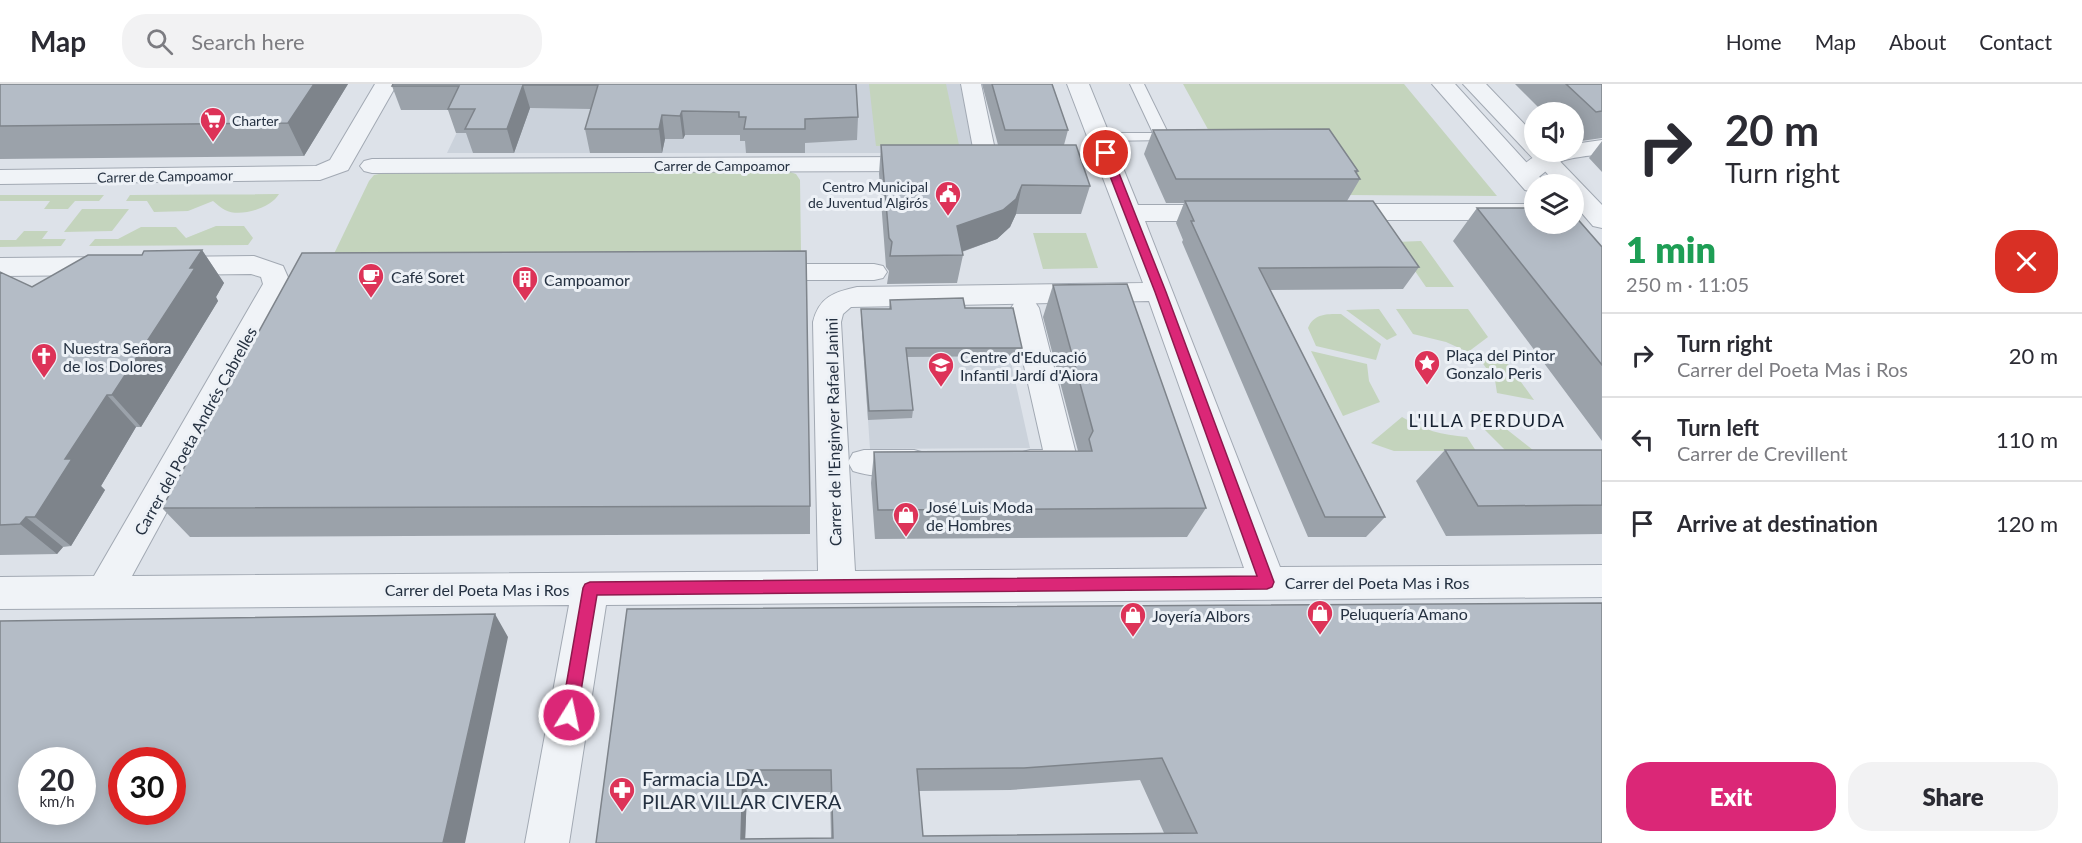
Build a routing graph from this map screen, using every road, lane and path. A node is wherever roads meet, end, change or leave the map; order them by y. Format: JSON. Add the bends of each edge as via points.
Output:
{"nodes":[{"id":1,"x":386,"y":84,"type":"edge"},
{"id":2,"x":970,"y":84,"type":"edge"},
{"id":3,"x":1078,"y":84,"type":"edge"},
{"id":4,"x":1137,"y":84,"type":"edge"},
{"id":5,"x":1443,"y":84,"type":"edge"},
{"id":6,"x":1474,"y":84,"type":"edge"},
{"id":7,"x":1524,"y":136,"type":"edge"},
{"id":8,"x":1100,"y":137,"type":"junction"},
{"id":9,"x":1602,"y":147,"type":"edge"},
{"id":10,"x":1584,"y":148,"type":"edge"},
{"id":11,"x":1549,"y":162,"type":"edge"},
{"id":12,"x":372,"y":166,"type":"dead end"},
{"id":13,"x":1526,"y":174,"type":"edge"},
{"id":14,"x":1560,"y":174,"type":"edge"},
{"id":15,"x":0,"y":177,"type":"edge"},
{"id":16,"x":1584,"y":200,"type":"edge"},
{"id":17,"x":1312,"y":212,"type":"edge"},
{"id":18,"x":1524,"y":212,"type":"edge"},
{"id":19,"x":1130,"y":213,"type":"junction"},
{"id":20,"x":1243,"y":213,"type":"edge"},
{"id":21,"x":1602,"y":220,"type":"edge"},
{"id":22,"x":1584,"y":221,"type":"edge"},
{"id":23,"x":1602,"y":229,"type":"edge"},
{"id":24,"x":0,"y":267,"type":"edge"},
{"id":25,"x":739,"y":272,"type":"edge"},
{"id":26,"x":866,"y":284,"type":"junction"},
{"id":27,"x":1160,"y":292,"type":"junction"},
{"id":28,"x":1025,"y":308,"type":"dead end"},
{"id":29,"x":864,"y":462,"type":"dead end"},
{"id":30,"x":945,"y":462,"type":"edge"},
{"id":31,"x":1004,"y":462,"type":"edge"},
{"id":32,"x":1602,"y":581,"type":"edge"},
{"id":33,"x":1267,"y":582,"type":"junction"},
{"id":34,"x":837,"y":586,"type":"junction"},
{"id":35,"x":590,"y":588,"type":"junction"},
{"id":36,"x":105,"y":591,"type":"junction"},
{"id":37,"x":0,"y":592,"type":"edge"},
{"id":38,"x":547,"y":843,"type":"edge"}],
"edges":[{"from":1,"to":15,"type":"street","name":"Carrer de Campoamor","via":[[339,165],[330,170],[310,174]]},
{"from":2,"to":12,"type":"street","name":"Carrer de Campoamor","via":[[975,164]]},
{"from":3,"to":8,"type":"street"},
{"from":4,"to":8,"type":"lane","via":[[1163,137]]},
{"from":5,"to":13,"type":"street"},
{"from":6,"to":7,"type":"street"},
{"from":8,"to":19,"type":"street"},
{"from":9,"to":10,"type":"street"},
{"from":11,"to":14,"type":"street"},
{"from":16,"to":21,"type":"street"},
{"from":17,"to":18,"type":"street"},
{"from":19,"to":20,"type":"street"},
{"from":19,"to":27,"type":"street"},
{"from":22,"to":23,"type":"street"},
{"from":24,"to":36,"type":"street","name":"Carrer del Poeta Andrés Cabrelles","via":[[254,265],[273,272],[277,278]]},
{"from":25,"to":26,"type":"street"},
{"from":26,"to":27,"type":"street"},
{"from":26,"to":34,"type":"street","name":"Carrer de l'Enginyer Rafael Janini","via":[[830,310],[828,322]]},
{"from":27,"to":33,"type":"street"},
{"from":28,"to":31,"type":"street","via":[[1062,462]]},
{"from":29,"to":30,"type":"street"},
{"from":32,"to":33,"type":"street","name":"Carrer del Poeta Mas i Ros"},
{"from":33,"to":34,"type":"street","name":"Carrer del Poeta Mas i Ros"},
{"from":34,"to":35,"type":"street","name":"Carrer del Poeta Mas i Ros"},
{"from":35,"to":36,"type":"street","name":"Carrer del Poeta Mas i Ros"},
{"from":35,"to":38,"type":"street"},
{"from":36,"to":37,"type":"street","name":"Carrer del Poeta Mas i Ros"}]}
